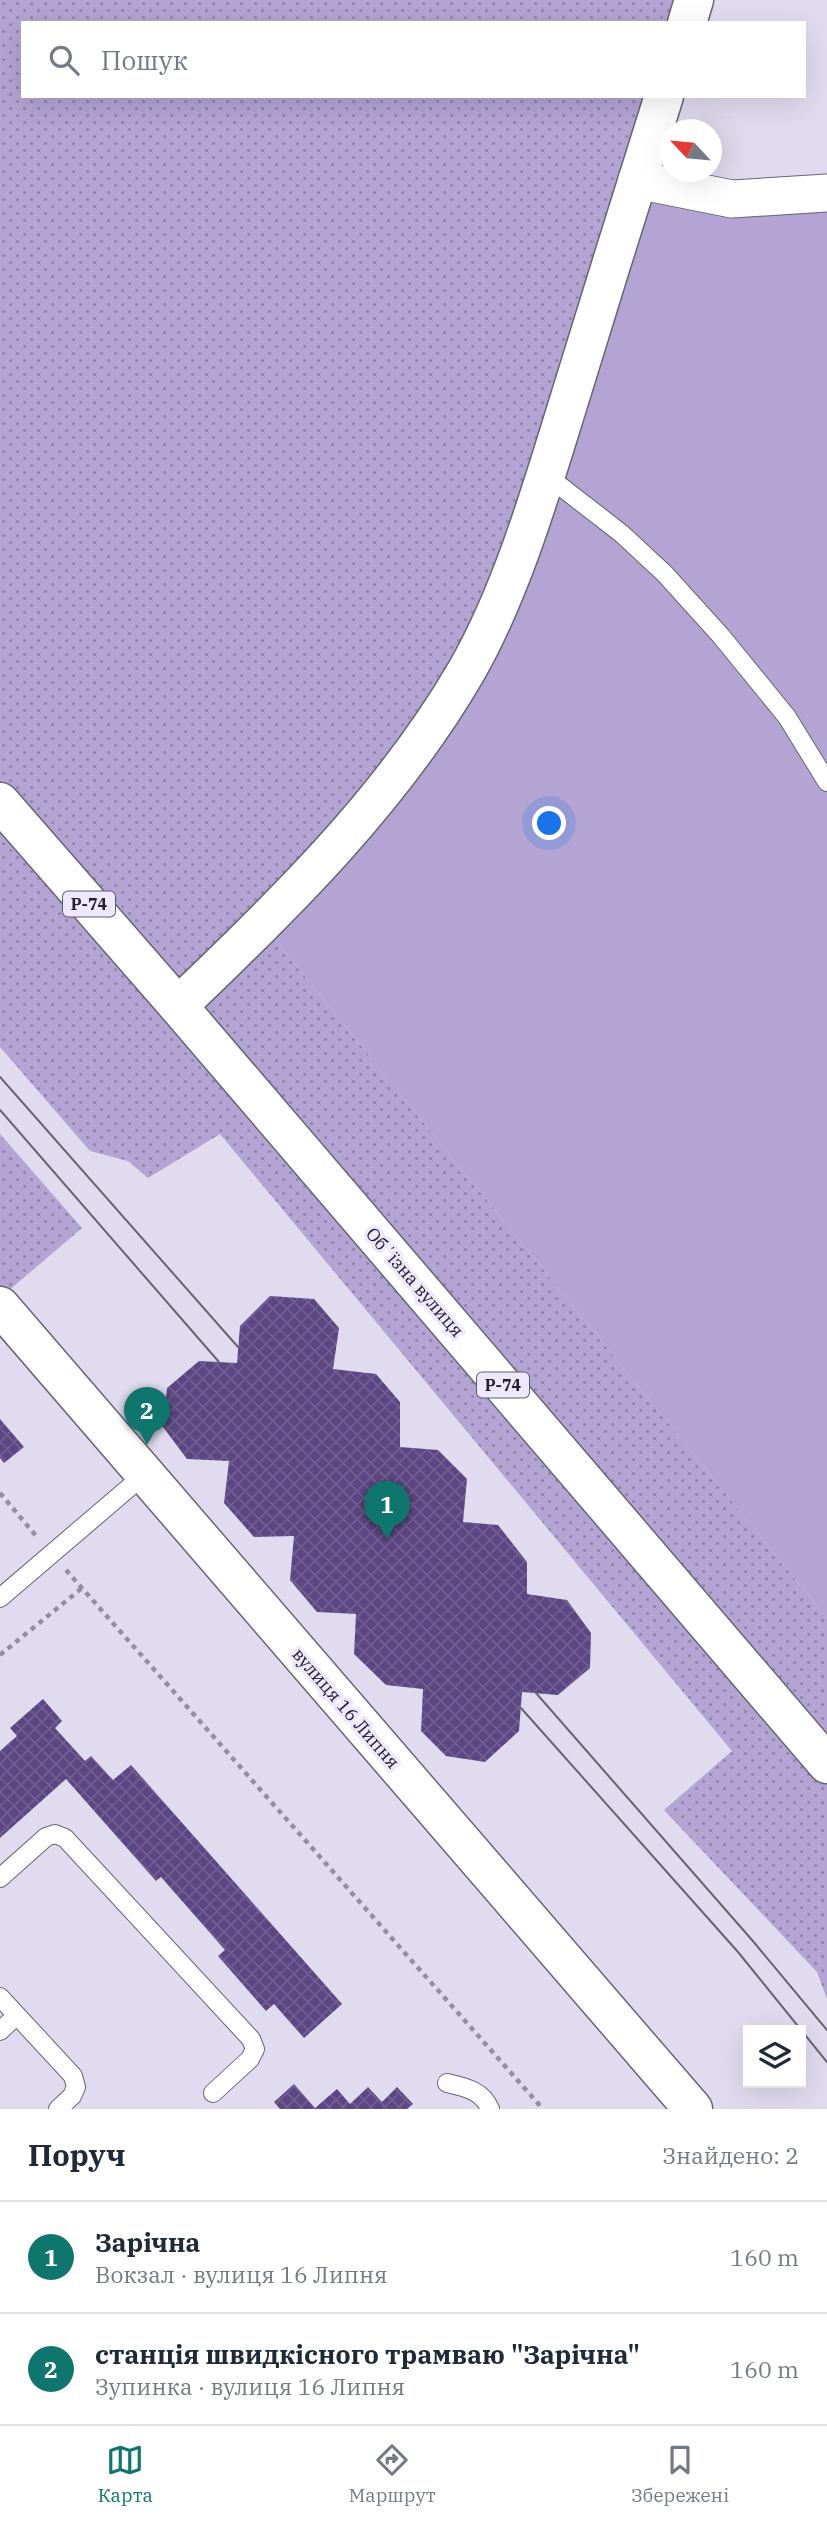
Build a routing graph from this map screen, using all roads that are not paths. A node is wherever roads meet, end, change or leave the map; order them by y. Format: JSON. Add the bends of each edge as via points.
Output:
{"nodes":[{"id":1,"x":694,"y":0,"type":"edge"},
{"id":2,"x":688,"y":21,"type":"edge"},
{"id":3,"x":663,"y":98,"type":"edge"},
{"id":4,"x":637,"y":180,"type":"junction"},
{"id":5,"x":827,"y":193,"type":"edge"},
{"id":6,"x":546,"y":475,"type":"junction"},
{"id":7,"x":827,"y":782,"type":"edge"},
{"id":8,"x":0,"y":802,"type":"edge"},
{"id":9,"x":178,"y":1006,"type":"junction"},
{"id":10,"x":0,"y":1306,"type":"edge"},
{"id":11,"x":145,"y":1474,"type":"junction"},
{"id":12,"x":0,"y":1598,"type":"edge"},
{"id":13,"x":827,"y":1764,"type":"edge"},
{"id":14,"x":0,"y":1878,"type":"edge"},
{"id":15,"x":0,"y":1997,"type":"edge"},
{"id":16,"x":16,"y":2016,"type":"junction"},
{"id":17,"x":0,"y":2031,"type":"edge"},
{"id":18,"x":447,"y":2083,"type":"dead end"},
{"id":19,"x":213,"y":2093,"type":"dead end"},
{"id":20,"x":58,"y":2109,"type":"edge"},
{"id":21,"x":489,"y":2109,"type":"edge"},
{"id":22,"x":692,"y":2109,"type":"edge"}],
"edges":[{"from":1,"to":2,"type":"main road"},
{"from":3,"to":4,"type":"main road"},
{"from":4,"to":5,"type":"street","via":[[732,199]]},
{"from":4,"to":6,"type":"main road"},
{"from":6,"to":7,"type":"lane","via":[[665,574],[787,717]]},
{"from":6,"to":9,"type":"main road","via":[[499,603],[467,669],[426,734],[340,841],[263,925]]},
{"from":8,"to":9,"type":"main road","name":"Обʼїзна вулиця","number":"Р-74"},
{"from":9,"to":13,"type":"main road","name":"Обʼїзна вулиця","number":"Р-74"},
{"from":10,"to":11,"type":"main road","name":"вулиця 16 Липня"},
{"from":11,"to":12,"type":"lane"},
{"from":11,"to":22,"type":"main road","name":"вулиця 16 Липня"},
{"from":14,"to":19,"type":"lane","via":[[46,1837],[65,1838],[251,2039],[255,2049],[250,2059]]},
{"from":15,"to":16,"type":"lane"},
{"from":16,"to":17,"type":"lane"},
{"from":16,"to":20,"type":"lane","via":[[73,2076],[76,2087],[72,2096]]},
{"from":18,"to":21,"type":"lane","via":[[472,2089]]}]}
